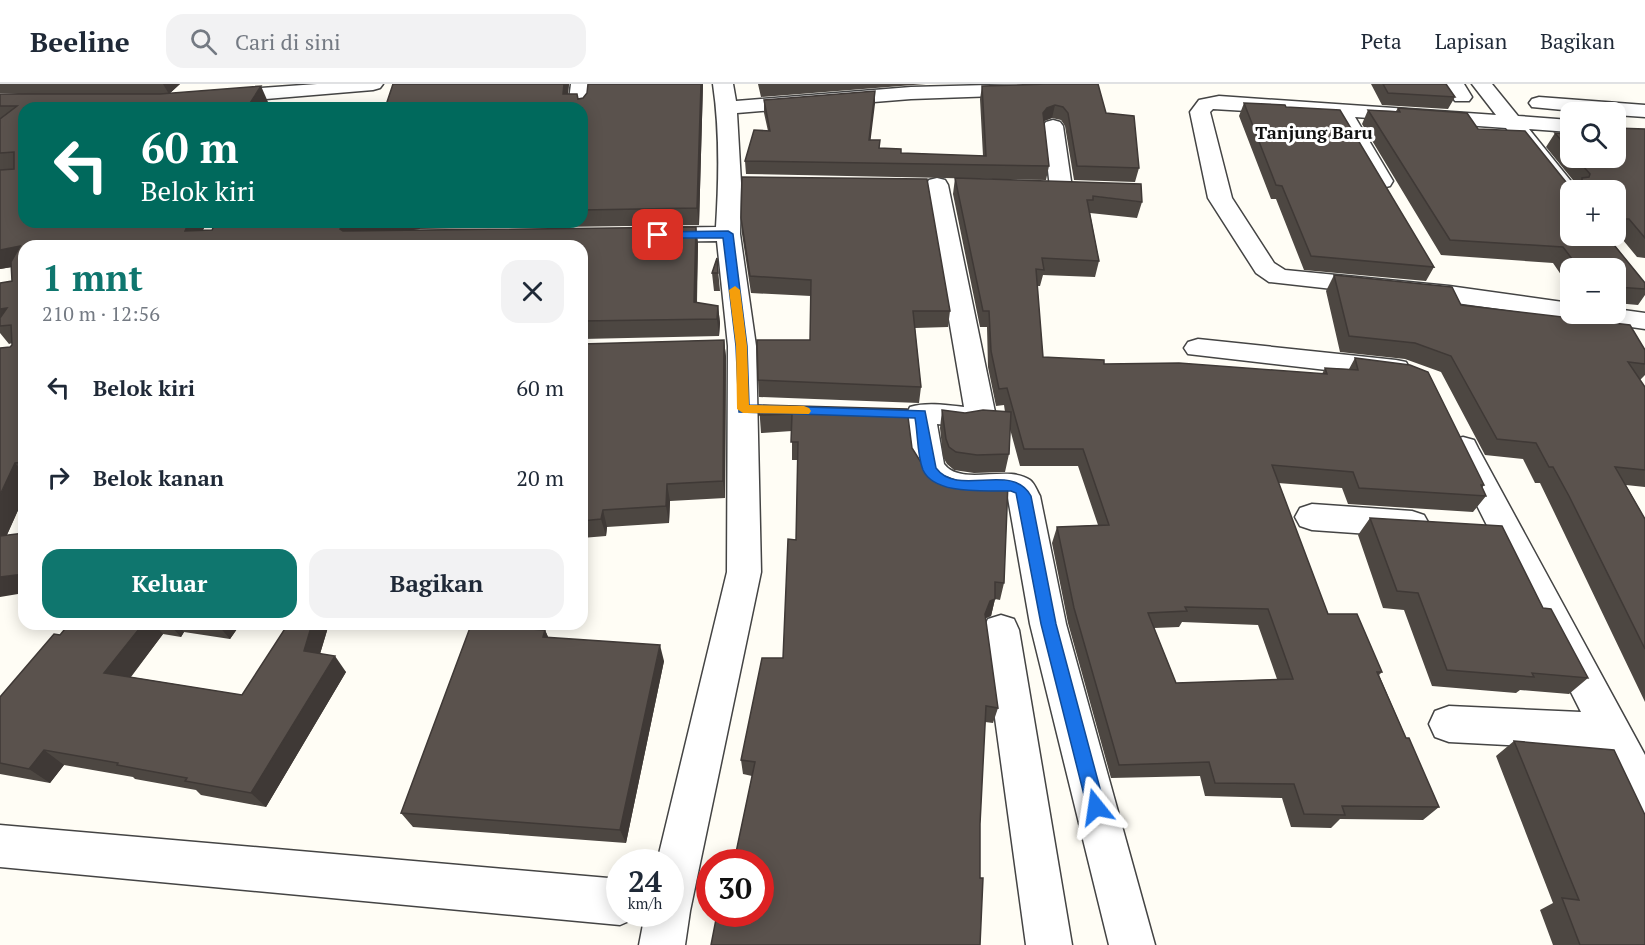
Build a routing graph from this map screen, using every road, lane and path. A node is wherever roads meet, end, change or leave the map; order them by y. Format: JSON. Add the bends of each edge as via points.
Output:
{"nodes":[{"id":1,"x":373,"y":84,"type":"edge"},
{"id":2,"x":582,"y":84,"type":"edge"},
{"id":3,"x":1209,"y":84,"type":"edge"},
{"id":4,"x":1040,"y":88,"type":"edge"},
{"id":5,"x":1452,"y":93,"type":"edge"},
{"id":6,"x":1379,"y":94,"type":"dead end"},
{"id":7,"x":287,"y":95,"type":"edge"},
{"id":8,"x":725,"y":96,"type":"edge"},
{"id":9,"x":196,"y":98,"type":"edge"},
{"id":10,"x":579,"y":102,"type":"edge"},
{"id":11,"x":1498,"y":106,"type":"edge"},
{"id":12,"x":1340,"y":110,"type":"junction"},
{"id":13,"x":1645,"y":111,"type":"edge"},
{"id":14,"x":1560,"y":123,"type":"edge"},
{"id":15,"x":1053,"y":126,"type":"dead end"},
{"id":16,"x":1560,"y":183,"type":"edge"},
{"id":17,"x":938,"y":185,"type":"dead end"},
{"id":18,"x":1060,"y":188,"type":"edge"},
{"id":19,"x":1395,"y":202,"type":"edge"},
{"id":20,"x":728,"y":234,"type":"junction"},
{"id":21,"x":634,"y":236,"type":"edge"},
{"id":22,"x":1560,"y":309,"type":"edge"},
{"id":23,"x":1626,"y":319,"type":"edge"},
{"id":24,"x":1645,"y":321,"type":"edge"},
{"id":25,"x":1198,"y":348,"type":"dead end"},
{"id":26,"x":1424,"y":378,"type":"edge"},
{"id":27,"x":1451,"y":423,"type":"edge"},
{"id":28,"x":1312,"y":517,"type":"dead end"},
{"id":29,"x":1504,"y":529,"type":"junction"},
{"id":30,"x":1001,"y":630,"type":"dead end"},
{"id":31,"x":1449,"y":724,"type":"dead end"},
{"id":32,"x":1611,"y":732,"type":"junction"},
{"id":33,"x":1645,"y":796,"type":"edge"},
{"id":34,"x":0,"y":846,"type":"edge"},
{"id":35,"x":682,"y":849,"type":"edge"},
{"id":36,"x":606,"y":901,"type":"edge"},
{"id":37,"x":665,"y":927,"type":"edge"},
{"id":38,"x":662,"y":945,"type":"edge"},
{"id":39,"x":1049,"y":945,"type":"edge"},
{"id":40,"x":1132,"y":945,"type":"edge"}],
"edges":[{"from":1,"to":7,"type":"street"},
{"from":2,"to":10,"type":"street"},
{"from":3,"to":6,"type":"street"},
{"from":4,"to":8,"type":"street"},
{"from":5,"to":11,"type":"street"},
{"from":7,"to":9,"type":"street"},
{"from":8,"to":20,"type":"street","via":[[742,183]]},
{"from":11,"to":12,"type":"street"},
{"from":11,"to":13,"type":"street"},
{"from":11,"to":14,"type":"street"},
{"from":11,"to":16,"type":"street"},
{"from":12,"to":19,"type":"street"},
{"from":12,"to":22,"type":"street","via":[[1219,102],[1206,104],[1200,112],[1220,198],[1265,268],[1278,277],[1443,284]]},
{"from":15,"to":18,"type":"street"},
{"from":17,"to":40,"type":"street","via":[[980,412],[975,418],[909,413],[935,477],[949,484],[1014,486],[1024,496],[1048,624]]},
{"from":20,"to":21,"type":"street"},
{"from":20,"to":35,"type":"street","via":[[730,347],[755,409],[744,572]]},
{"from":23,"to":24,"type":"street"},
{"from":25,"to":26,"type":"street","via":[[1405,370]]},
{"from":27,"to":29,"type":"street"},
{"from":28,"to":29,"type":"street"},
{"from":29,"to":32,"type":"street"},
{"from":30,"to":39,"type":"street"},
{"from":31,"to":32,"type":"street"},
{"from":32,"to":33,"type":"street"},
{"from":34,"to":36,"type":"street"},
{"from":37,"to":38,"type":"street"}]}
